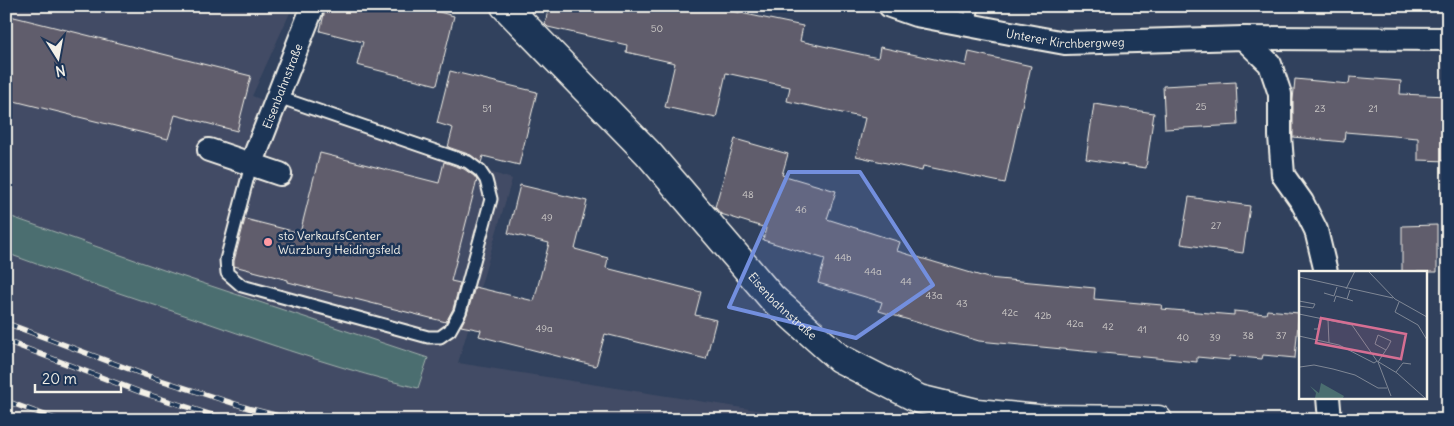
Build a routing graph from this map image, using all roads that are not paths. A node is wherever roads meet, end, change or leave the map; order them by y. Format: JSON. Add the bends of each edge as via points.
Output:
{"nodes":[{"id":1,"x":313,"y":6,"type":"edge"},
{"id":2,"x":505,"y":6,"type":"edge"},
{"id":3,"x":890,"y":6,"type":"edge"},
{"id":4,"x":971,"y":16,"type":"edge"},
{"id":5,"x":1243,"y":38,"type":"junction"},
{"id":6,"x":1448,"y":39,"type":"edge"},
{"id":7,"x":278,"y":97,"type":"junction"},
{"id":8,"x":209,"y":150,"type":"dead end"},
{"id":9,"x":251,"y":165,"type":"junction"},
{"id":10,"x":280,"y":174,"type":"dead end"},
{"id":11,"x":1326,"y":271,"type":"edge"},
{"id":12,"x":1328,"y":398,"type":"edge"},
{"id":13,"x":1158,"y":420,"type":"edge"},
{"id":14,"x":1330,"y":420,"type":"edge"}],
"edges":[{"from":1,"to":7,"type":"street","name":"Eisenbahnstraße"},
{"from":2,"to":13,"type":"street","name":"Eisenbahnstraße","via":[[648,153],[772,298],[839,358],[919,399],[978,413],[1038,418]]},
{"from":3,"to":4,"type":"street","name":"Unterer Kirchbergweg","via":[[916,15]]},
{"from":4,"to":5,"type":"street","name":"Unterer Kirchbergweg","via":[[1065,43]]},
{"from":5,"to":6,"type":"street","name":"Unterer Kirchbergweg"},
{"from":5,"to":11,"type":"street","via":[[1270,64],[1280,94],[1283,175],[1316,230]]},
{"from":7,"to":9,"type":"street","name":"Eisenbahnstraße"},
{"from":7,"to":9,"type":"lane","via":[[468,162],[480,171],[491,199],[460,312],[450,330],[440,337],[428,337],[242,286],[227,273],[226,260]]},
{"from":8,"to":9,"type":"street"},
{"from":9,"to":10,"type":"street"},
{"from":12,"to":14,"type":"street"}]}
